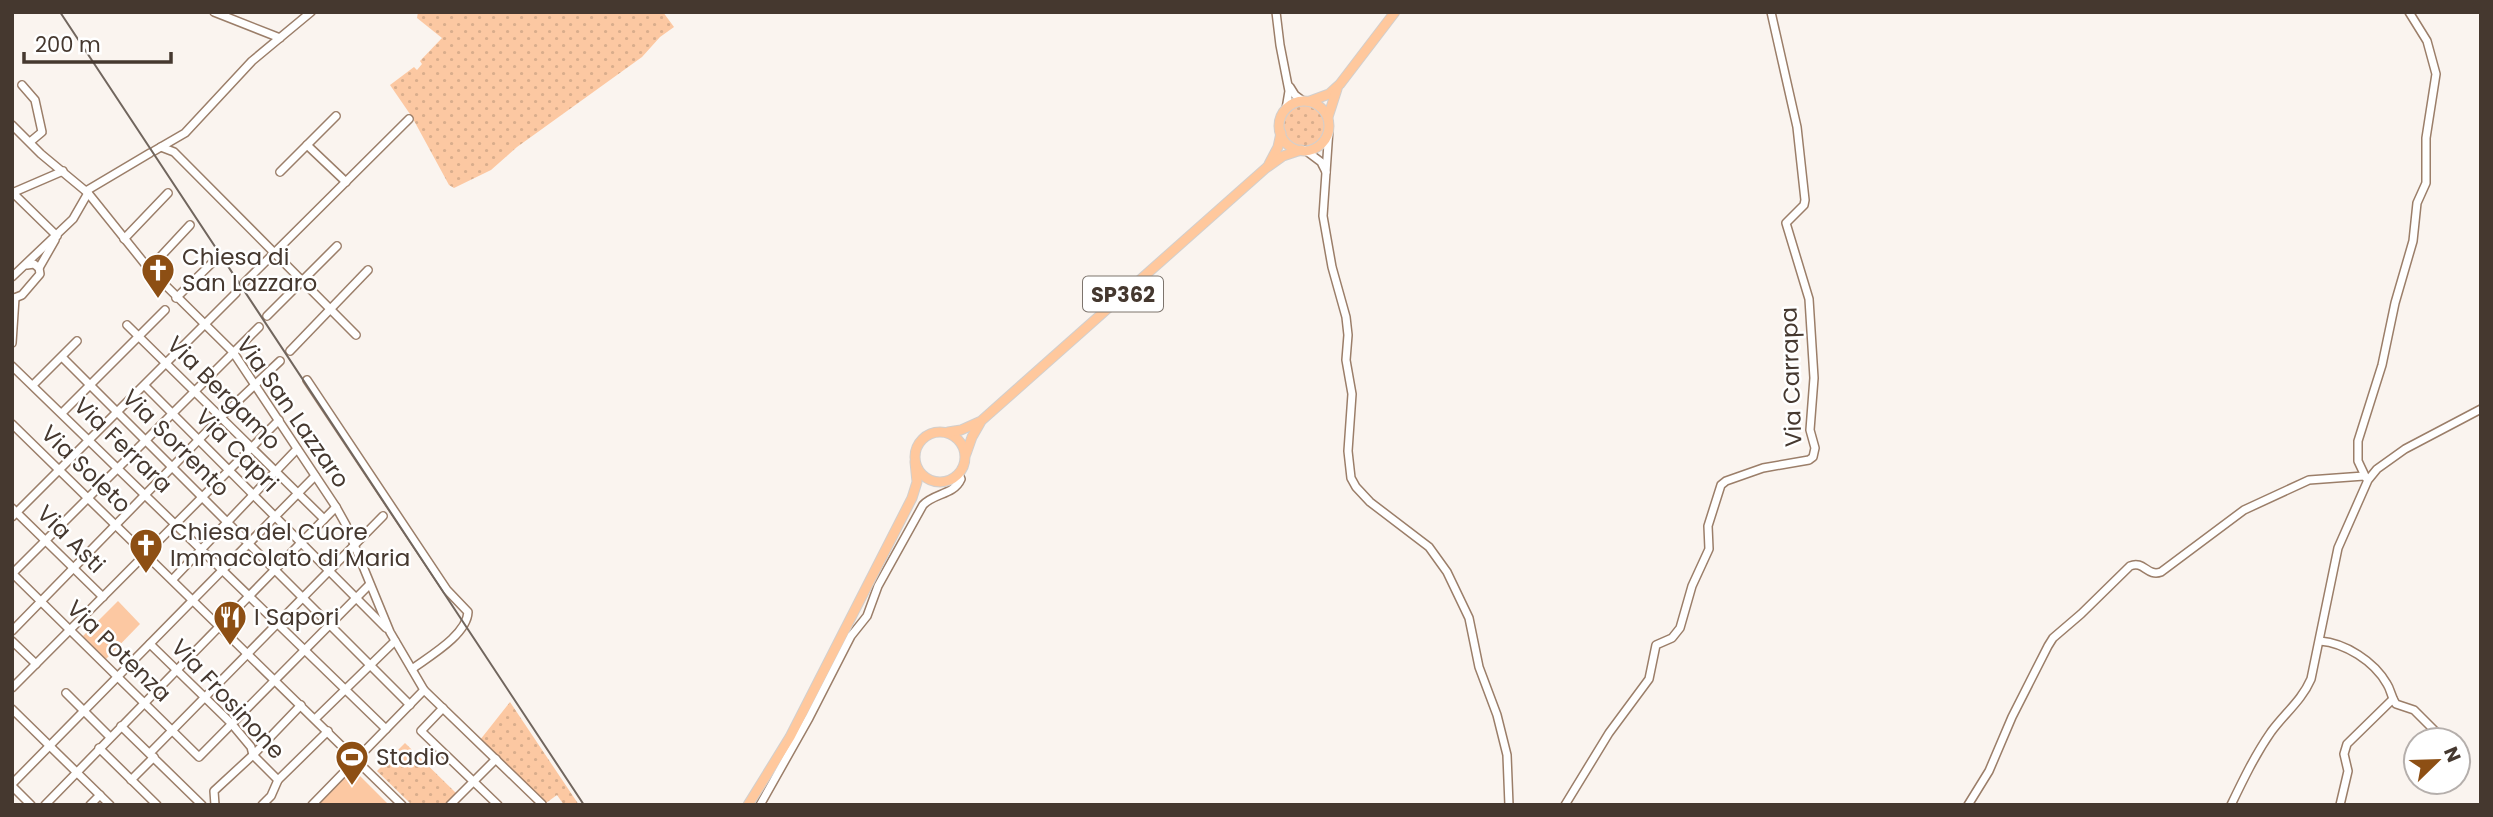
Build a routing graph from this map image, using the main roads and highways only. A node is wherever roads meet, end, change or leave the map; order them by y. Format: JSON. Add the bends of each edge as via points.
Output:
{"nodes":[{"id":1,"x":1395,"y":12,"type":"edge"},
{"id":2,"x":1340,"y":83,"type":"junction"},
{"id":3,"x":1306,"y":101,"type":"junction"},
{"id":4,"x":1328,"y":117,"type":"junction"},
{"id":5,"x":1281,"y":133,"type":"junction"},
{"id":6,"x":1303,"y":150,"type":"junction"},
{"id":7,"x":1266,"y":168,"type":"junction"},
{"id":8,"x":981,"y":421,"type":"junction"},
{"id":9,"x":947,"y":432,"type":"junction"},
{"id":10,"x":966,"y":454,"type":"junction"},
{"id":11,"x":915,"y":462,"type":"junction"},
{"id":12,"x":939,"y":482,"type":"junction"},
{"id":13,"x":912,"y":498,"type":"junction"},
{"id":14,"x":748,"y":805,"type":"edge"}],
"edges":[{"from":1,"to":2,"type":"main road"},
{"from":2,"to":3,"type":"main road","via":[[1324,97]]},
{"from":2,"to":4,"type":"main road"},
{"from":3,"to":4,"type":"main road","via":[[1320,106]]},
{"from":3,"to":5,"type":"main road","number":"SP362","via":[[1286,109]]},
{"from":4,"to":6,"type":"main road","number":"SP362","via":[[1323,142]]},
{"from":5,"to":6,"type":"main road","via":[[1289,145]]},
{"from":5,"to":7,"type":"main road","number":"SP362"},
{"from":6,"to":7,"type":"main road","number":"SP362"},
{"from":7,"to":8,"type":"main road","number":"SP362"},
{"from":8,"to":9,"type":"main road","number":"SP362"},
{"from":8,"to":10,"type":"main road","number":"SP362"},
{"from":9,"to":10,"type":"main road","via":[[958,438]]},
{"from":9,"to":11,"type":"main road","number":"SP362","via":[[923,438]]},
{"from":10,"to":12,"type":"main road","number":"SP362","via":[[959,474]]},
{"from":11,"to":12,"type":"main road","via":[[924,476]]},
{"from":11,"to":13,"type":"main road","number":"SP362","via":[[917,482]]},
{"from":12,"to":13,"type":"main road"},
{"from":13,"to":14,"type":"main road","number":"SP362","via":[[793,739]]}]}
